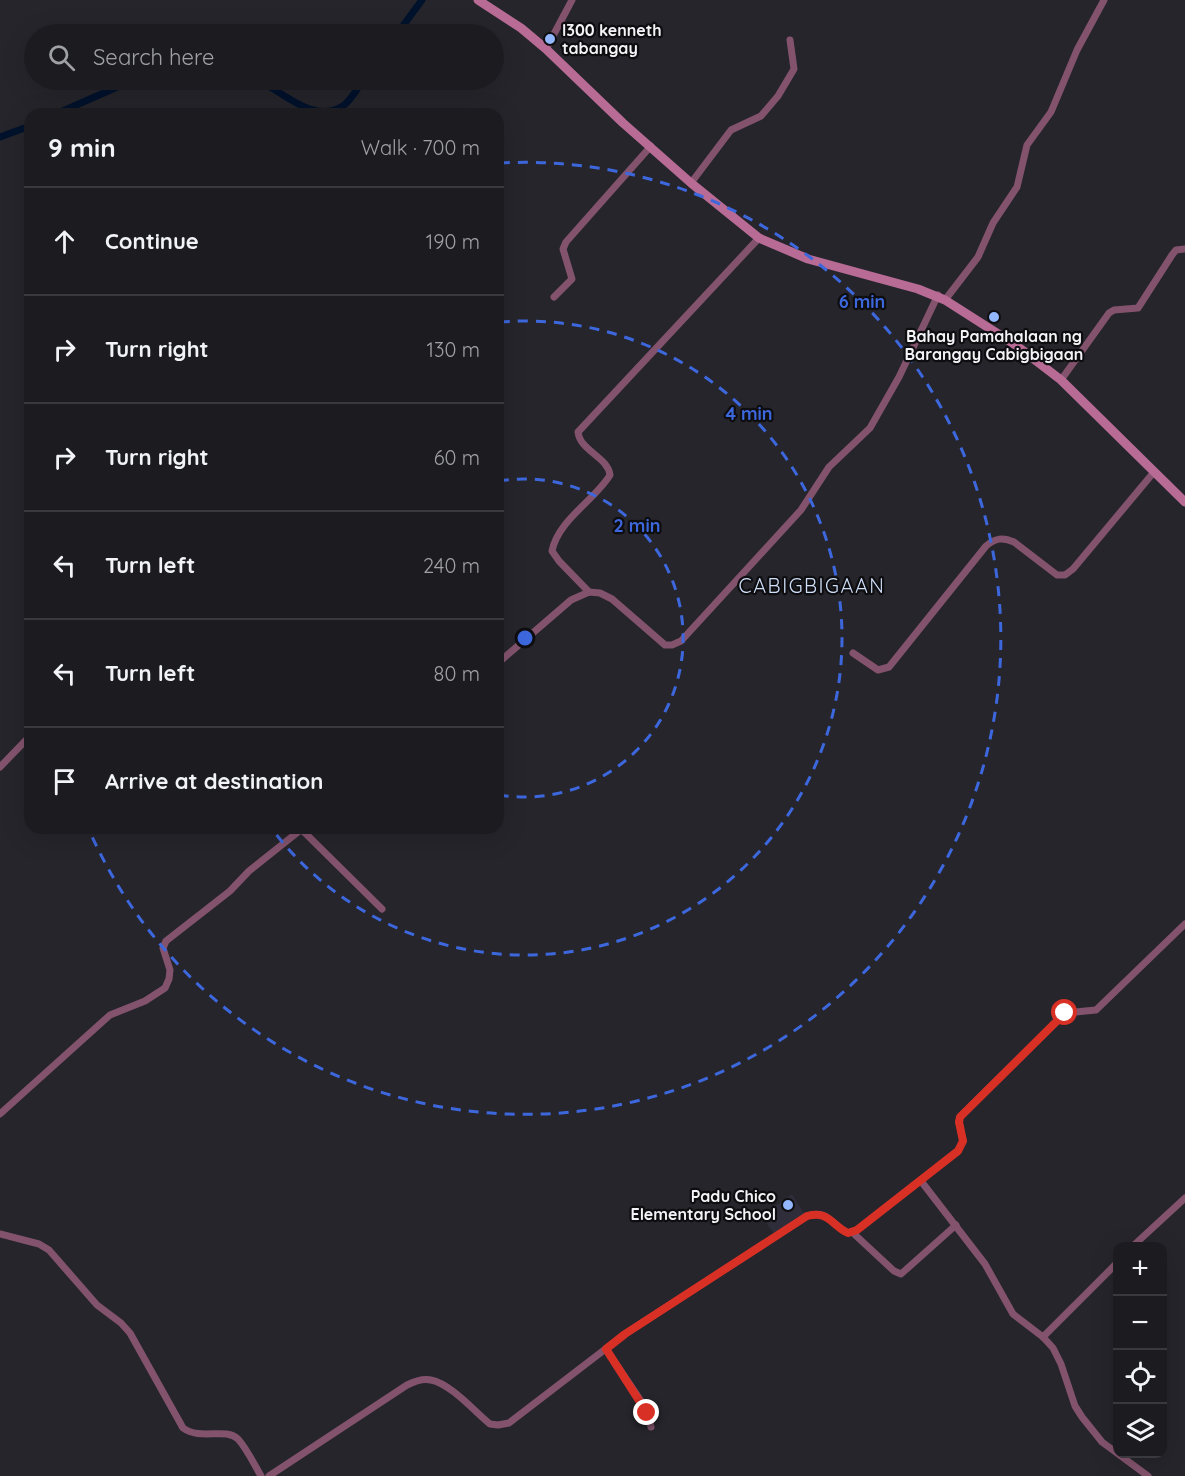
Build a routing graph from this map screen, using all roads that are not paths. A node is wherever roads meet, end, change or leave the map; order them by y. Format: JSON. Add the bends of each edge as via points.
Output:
{"nodes":[{"id":1,"x":478,"y":0,"type":"edge"},
{"id":2,"x":572,"y":0,"type":"edge"},
{"id":3,"x":1104,"y":0,"type":"edge"},
{"id":4,"x":790,"y":40,"type":"dead end"},
{"id":5,"x":546,"y":49,"type":"junction"},
{"id":6,"x":651,"y":146,"type":"junction"},
{"id":7,"x":691,"y":183,"type":"junction"},
{"id":8,"x":759,"y":238,"type":"junction"},
{"id":9,"x":1185,"y":249,"type":"edge"},
{"id":10,"x":554,"y":297,"type":"dead end"},
{"id":11,"x":942,"y":297,"type":"junction"},
{"id":12,"x":1060,"y":380,"type":"junction"},
{"id":13,"x":1154,"y":472,"type":"junction"},
{"id":14,"x":1185,"y":502,"type":"edge"},
{"id":15,"x":589,"y":592,"type":"junction"},
{"id":16,"x":853,"y":653,"type":"dead end"},
{"id":17,"x":504,"y":658,"type":"edge"},
{"id":18,"x":24,"y":742,"type":"edge"},
{"id":19,"x":0,"y":766,"type":"edge"},
{"id":20,"x":296,"y":834,"type":"edge"},
{"id":21,"x":307,"y":834,"type":"edge"},
{"id":22,"x":382,"y":909,"type":"dead end"},
{"id":23,"x":1185,"y":924,"type":"edge"},
{"id":24,"x":0,"y":1114,"type":"edge"},
{"id":25,"x":921,"y":1181,"type":"junction"},
{"id":26,"x":1185,"y":1198,"type":"edge"},
{"id":27,"x":956,"y":1226,"type":"junction"},
{"id":28,"x":852,"y":1232,"type":"junction"},
{"id":29,"x":0,"y":1234,"type":"edge"},
{"id":30,"x":1137,"y":1242,"type":"edge"},
{"id":31,"x":1113,"y":1267,"type":"edge"},
{"id":32,"x":1043,"y":1337,"type":"junction"},
{"id":33,"x":606,"y":1349,"type":"junction"},
{"id":34,"x":651,"y":1427,"type":"dead end"},
{"id":35,"x":261,"y":1476,"type":"edge"},
{"id":36,"x":269,"y":1476,"type":"edge"},
{"id":37,"x":1148,"y":1476,"type":"edge"}],
"edges":[{"from":1,"to":5,"type":"street"},
{"from":2,"to":5,"type":"street"},
{"from":3,"to":11,"type":"street","via":[[1077,50],[1051,112],[1027,145],[1017,187],[978,257]]},
{"from":4,"to":7,"type":"street","via":[[794,69],[778,96],[761,116],[731,130]]},
{"from":5,"to":6,"type":"street"},
{"from":6,"to":7,"type":"street"},
{"from":6,"to":10,"type":"street","via":[[566,242],[563,249],[572,279]]},
{"from":7,"to":8,"type":"street"},
{"from":8,"to":11,"type":"street","via":[[808,259]]},
{"from":8,"to":15,"type":"street","via":[[578,432],[579,439],[608,466],[610,475],[572,516],[552,551]]},
{"from":9,"to":12,"type":"street","via":[[1172,255],[1138,308],[1109,313]]},
{"from":11,"to":12,"type":"street","via":[[1017,346]]},
{"from":11,"to":15,"type":"street","via":[[870,428],[829,467],[801,510],[690,634],[665,645],[612,599]]},
{"from":12,"to":13,"type":"street"},
{"from":13,"to":14,"type":"street"},
{"from":13,"to":16,"type":"street","via":[[1065,575],[1057,575],[1014,542],[997,539],[986,546],[889,667],[878,670]]},
{"from":15,"to":17,"type":"street","via":[[571,600]]},
{"from":18,"to":19,"type":"street"},
{"from":20,"to":24,"type":"street","via":[[166,941],[163,948],[170,979],[165,988],[110,1015]]},
{"from":21,"to":22,"type":"street"},
{"from":23,"to":25,"type":"street","via":[[1096,1010],[1070,1012],[1061,1017],[960,1117],[963,1141],[958,1151]]},
{"from":25,"to":27,"type":"street"},
{"from":25,"to":28,"type":"street"},
{"from":26,"to":30,"type":"street"},
{"from":27,"to":28,"type":"street","via":[[901,1274]]},
{"from":27,"to":32,"type":"street","via":[[985,1264],[1013,1314]]},
{"from":28,"to":33,"type":"street","via":[[844,1231],[821,1214],[807,1216]]},
{"from":29,"to":35,"type":"street","via":[[49,1250],[97,1305],[130,1333],[183,1428],[191,1434],[232,1436],[239,1440]]},
{"from":31,"to":32,"type":"street"},
{"from":32,"to":37,"type":"street","via":[[1061,1364],[1082,1418],[1102,1442]]},
{"from":33,"to":34,"type":"street","via":[[645,1407]]},
{"from":33,"to":36,"type":"street","via":[[509,1423],[498,1425],[490,1424],[443,1384],[419,1380]]}]}
